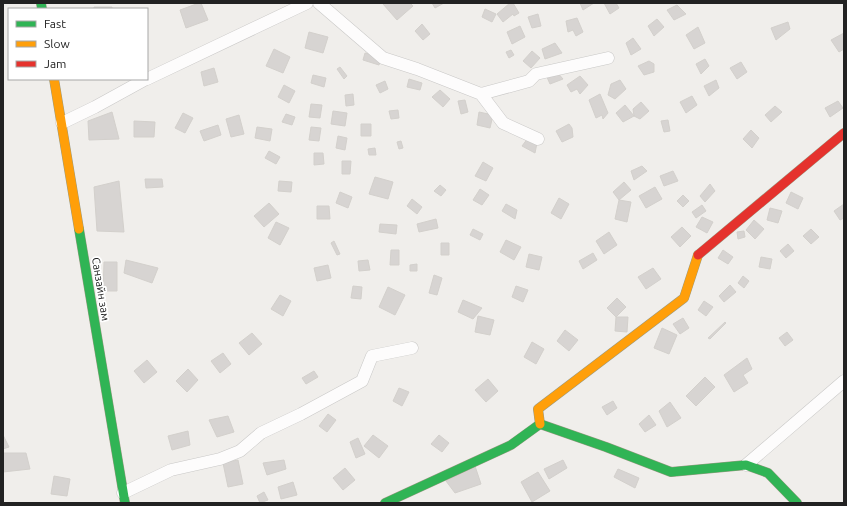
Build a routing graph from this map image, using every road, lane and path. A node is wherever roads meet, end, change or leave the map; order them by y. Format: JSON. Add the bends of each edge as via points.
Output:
{"nodes":[{"id":1,"x":307,"y":3,"type":"edge"},
{"id":2,"x":319,"y":3,"type":"edge"},
{"id":3,"x":608,"y":58,"type":"dead end"},
{"id":4,"x":148,"y":79,"type":"edge"},
{"id":5,"x":54,"y":80,"type":"edge"},
{"id":6,"x":145,"y":80,"type":"edge"},
{"id":7,"x":481,"y":94,"type":"junction"},
{"id":8,"x":62,"y":123,"type":"junction"},
{"id":9,"x":844,"y":133,"type":"edge"},
{"id":10,"x":538,"y":139,"type":"dead end"},
{"id":11,"x":412,"y":348,"type":"dead end"},
{"id":12,"x":844,"y":381,"type":"edge"},
{"id":13,"x":540,"y":424,"type":"junction"},
{"id":14,"x":746,"y":465,"type":"junction"},
{"id":15,"x":124,"y":498,"type":"edge"},
{"id":16,"x":385,"y":503,"type":"edge"},
{"id":17,"x":797,"y":503,"type":"edge"}],
"edges":[{"from":1,"to":4,"type":"street"},
{"from":2,"to":7,"type":"street","via":[[383,58]]},
{"from":3,"to":7,"type":"street","via":[[536,74],[529,81]]},
{"from":5,"to":8,"type":"street","name":"Санзайн зам"},
{"from":6,"to":8,"type":"street"},
{"from":7,"to":10,"type":"street","via":[[503,124]]},
{"from":8,"to":15,"type":"street","name":"Санзайн зам"},
{"from":9,"to":13,"type":"street","via":[[697,256],[684,298],[538,409]]},
{"from":11,"to":15,"type":"street","via":[[372,356],[362,381],[260,433],[240,451],[171,470]]},
{"from":12,"to":14,"type":"street"},
{"from":13,"to":14,"type":"street","via":[[671,472]]},
{"from":13,"to":16,"type":"street","via":[[511,445]]},
{"from":14,"to":17,"type":"street","via":[[768,473]]}]}
